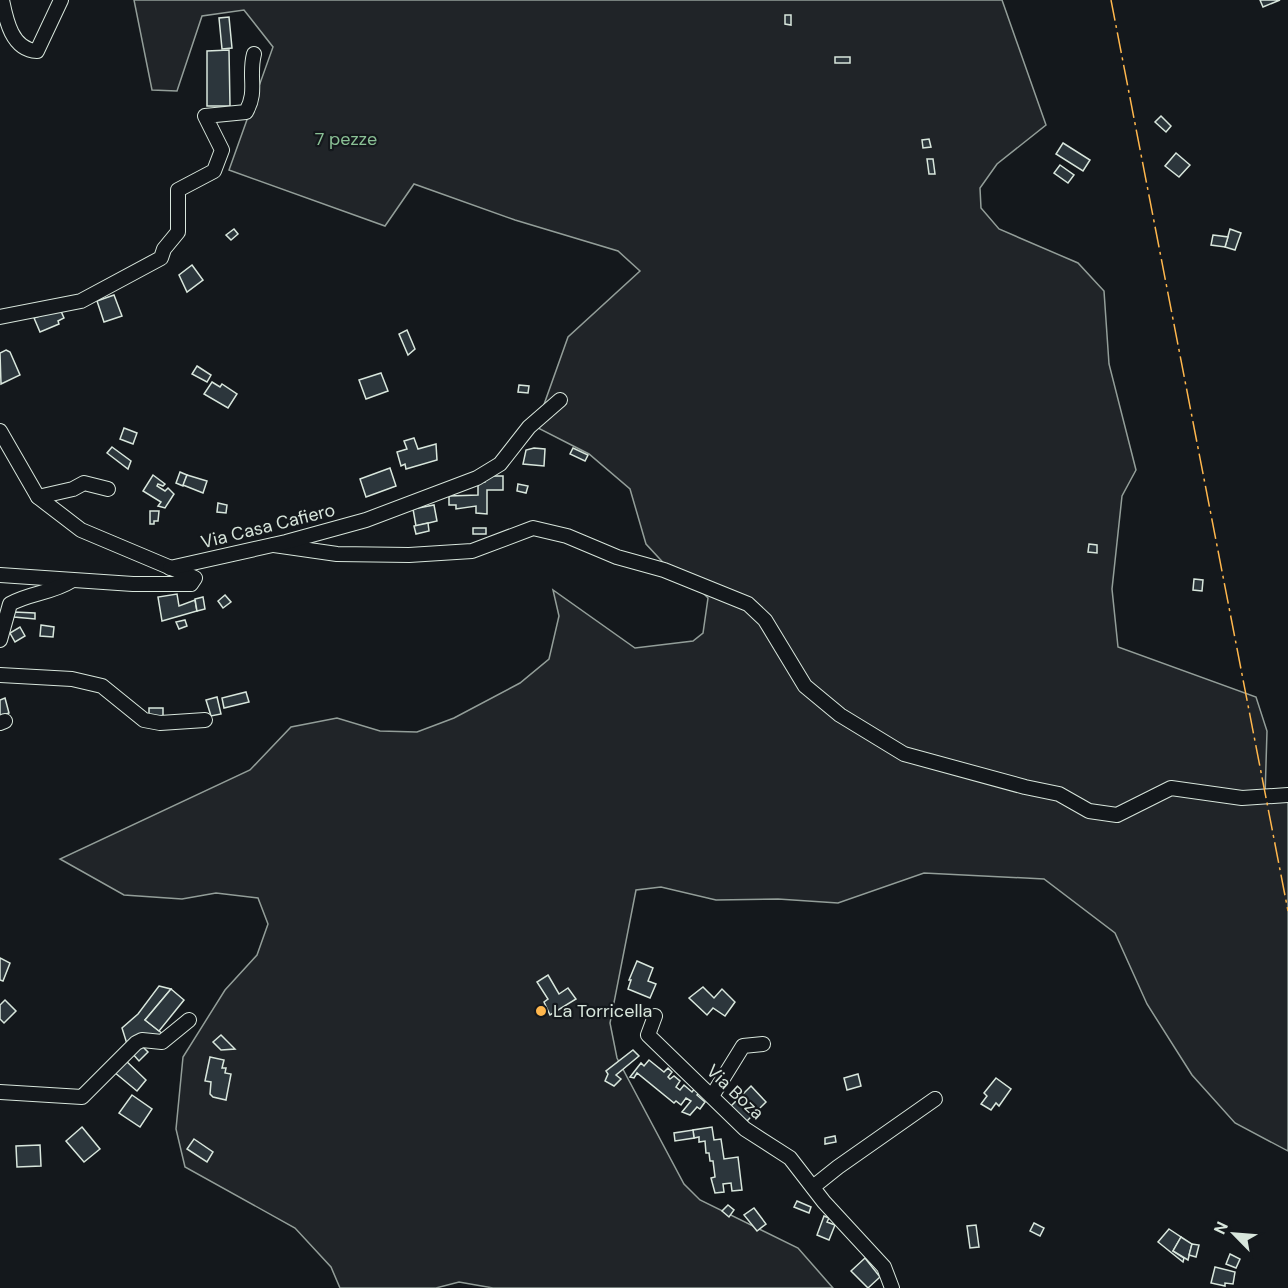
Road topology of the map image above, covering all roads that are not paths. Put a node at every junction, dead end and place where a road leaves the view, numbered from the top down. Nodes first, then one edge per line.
1 (2, 0) edge
2 (61, 0) edge
3 (254, 54) dead end
4 (0, 317) edge
5 (560, 400) dead end
6 (0, 430) edge
7 (108, 489) dead end
8 (38, 497) junction
9 (274, 545) junction
10 (170, 568) junction
11 (0, 575) edge
12 (73, 580) junction
13 (0, 640) edge
14 (0, 675) edge
15 (205, 720) dead end
16 (1288, 795) edge
17 (655, 1016) dead end
18 (189, 1020) dead end
19 (763, 1044) dead end
20 (0, 1092) edge
21 (711, 1096) junction
22 (935, 1099) dead end
23 (813, 1187) junction
24 (892, 1288) edge

1 - 2 street
3 - 4 street
5 - 9 street, Via Casa Cafiero
6 - 8 street
7 - 8 street
8 - 10 street
9 - 10 street, Via Casa Cafiero
9 - 16 street
10 - 12 street, Via Casa Cafiero
11 - 12 street, Via Casa Cafiero
12 - 13 street
14 - 15 street
17 - 21 street, Via Boza
18 - 20 street
19 - 21 street
21 - 23 street, Via Boza
22 - 23 street
23 - 24 street, Via Boza

